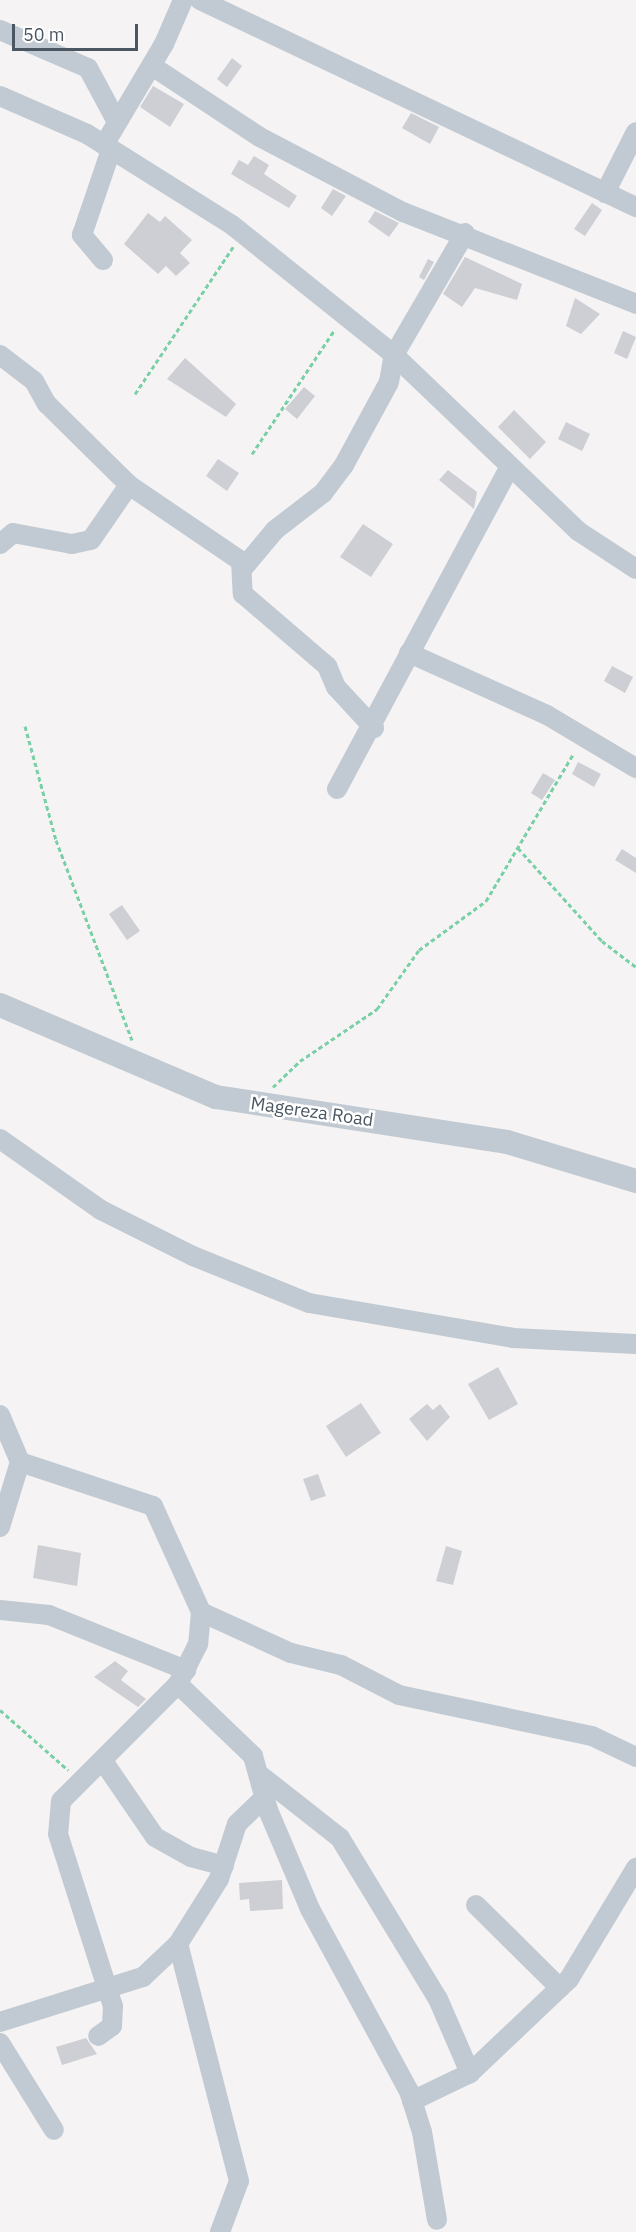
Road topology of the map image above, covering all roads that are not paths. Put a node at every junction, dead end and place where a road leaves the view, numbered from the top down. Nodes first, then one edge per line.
1 (183, 0) edge
2 (200, 0) edge
3 (0, 30) edge
4 (152, 66) junction
5 (4, 101) edge
6 (117, 122) junction
7 (636, 132) edge
8 (107, 147) junction
9 (605, 193) junction
10 (636, 207) edge
11 (465, 232) junction
12 (103, 260) dead end
13 (636, 304) edge
14 (0, 355) edge
15 (394, 355) junction
16 (509, 468) junction
17 (129, 485) junction
18 (0, 544) edge
19 (244, 567) junction
20 (636, 569) edge
21 (409, 653) junction
22 (374, 728) junction
23 (636, 768) edge
24 (336, 789) dead end
25 (0, 1005) edge
26 (0, 1139) edge
27 (636, 1181) edge
28 (636, 1344) edge
29 (0, 1415) edge
30 (20, 1462) junction
31 (0, 1527) edge
32 (0, 1610) edge
33 (201, 1612) junction
34 (182, 1677) junction
35 (636, 1756) edge
36 (103, 1761) junction
37 (260, 1776) junction
38 (265, 1797) junction
39 (224, 1866) junction
40 (636, 1868) edge
41 (476, 1905) dead end
42 (178, 1944) junction
43 (109, 1987) junction
44 (560, 1988) junction
45 (0, 2022) edge
46 (98, 2036) dead end
47 (0, 2043) edge
48 (470, 2073) junction
49 (412, 2101) junction
50 (54, 2130) dead end
51 (437, 2220) dead end
52 (220, 2232) edge

1 - 4 street
2 - 9 street
3 - 6 street
4 - 6 street
4 - 11 street
5 - 8 street
6 - 8 street
7 - 9 street
8 - 12 street
8 - 15 street
9 - 10 street
11 - 13 street
11 - 15 street
14 - 17 street
15 - 16 street
15 - 19 street
16 - 20 street
16 - 21 street
17 - 18 street
17 - 19 street
19 - 22 street
21 - 22 street
21 - 23 street
22 - 24 street
25 - 27 street, Magereza Road
26 - 28 street
29 - 30 street
30 - 31 street
30 - 33 street
32 - 34 street
33 - 34 street
33 - 35 street
34 - 36 street
34 - 37 street
36 - 39 street
36 - 43 street
37 - 38 street
37 - 48 street
38 - 39 street
38 - 49 street
39 - 42 street
40 - 44 street
41 - 44 street
42 - 43 street
42 - 52 street
43 - 45 street
43 - 46 street
44 - 48 street
47 - 50 street
48 - 49 street
49 - 51 street

